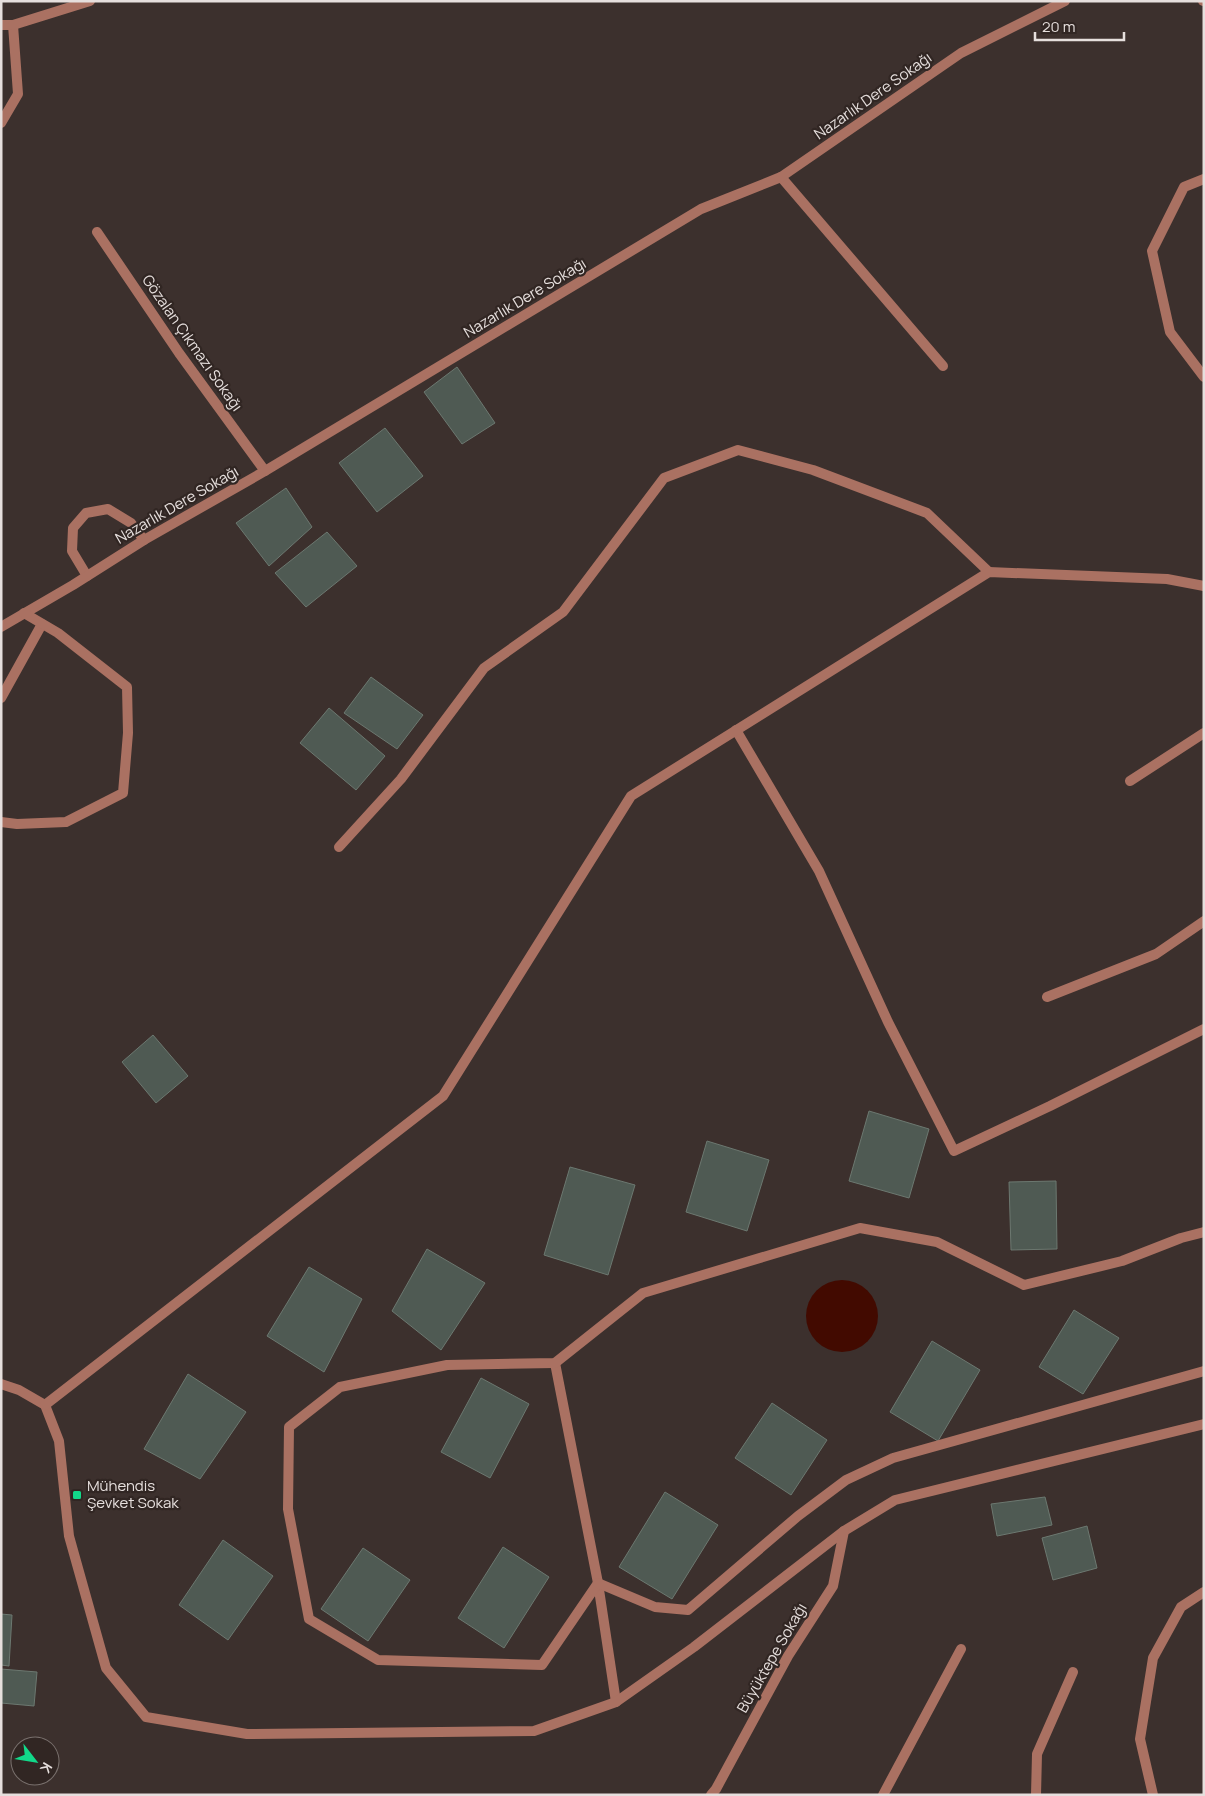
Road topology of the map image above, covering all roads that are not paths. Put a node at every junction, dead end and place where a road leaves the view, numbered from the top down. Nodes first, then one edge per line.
1 (90, 1) edge
2 (1065, 1) edge
3 (13, 25) junction
4 (1, 26) edge
5 (1, 123) edge
6 (781, 178) junction
7 (1204, 179) edge
8 (97, 232) dead end
9 (943, 366) dead end
10 (1204, 377) edge
11 (265, 471) junction
12 (144, 540) junction
13 (989, 572) junction
14 (87, 576) junction
15 (1204, 586) edge
16 (24, 613) junction
17 (42, 624) junction
18 (1, 627) edge
19 (1, 698) edge
20 (736, 730) junction
21 (1204, 733) edge
22 (1130, 781) dead end
23 (1, 822) edge
24 (339, 847) dead end
25 (1204, 922) edge
26 (1047, 997) dead end
27 (1204, 1029) edge
28 (1204, 1232) edge
29 (554, 1362) junction
30 (1204, 1371) edge
31 (1, 1384) edge
32 (45, 1406) junction
33 (1204, 1424) edge
34 (844, 1530) junction
35 (598, 1583) junction
36 (1204, 1592) edge
37 (961, 1650) dead end
38 (1073, 1672) dead end
39 (616, 1702) junction
40 (711, 1795) edge
41 (883, 1795) edge
42 (1036, 1795) edge
43 (1153, 1795) edge

1 - 3 street
2 - 6 street, Nazarlık Dere Sokağı
3 - 4 street
3 - 5 street
6 - 9 street
6 - 11 street, Nazarlık Dere Sokağı
7 - 10 street
8 - 11 street, Gözalan Çıkmazı Sokağı
11 - 12 street, Nazarlık Dere Sokağı
12 - 14 street, Nazarlık Dere Sokağı
12 - 14 street
13 - 15 street
13 - 20 street
13 - 24 street
14 - 16 street, Nazarlık Dere Sokağı
16 - 17 street
16 - 18 street, Nazarlık Dere Sokağı
17 - 19 street
17 - 23 street
20 - 27 street
20 - 32 street
21 - 22 street
25 - 26 street
28 - 29 street
29 - 35 street
29 - 35 street
30 - 35 street
31 - 32 street
32 - 39 street
33 - 34 street
34 - 39 street
34 - 40 street, Büyüktepe Sokağı
35 - 39 street
36 - 43 street
37 - 41 street
38 - 42 street

